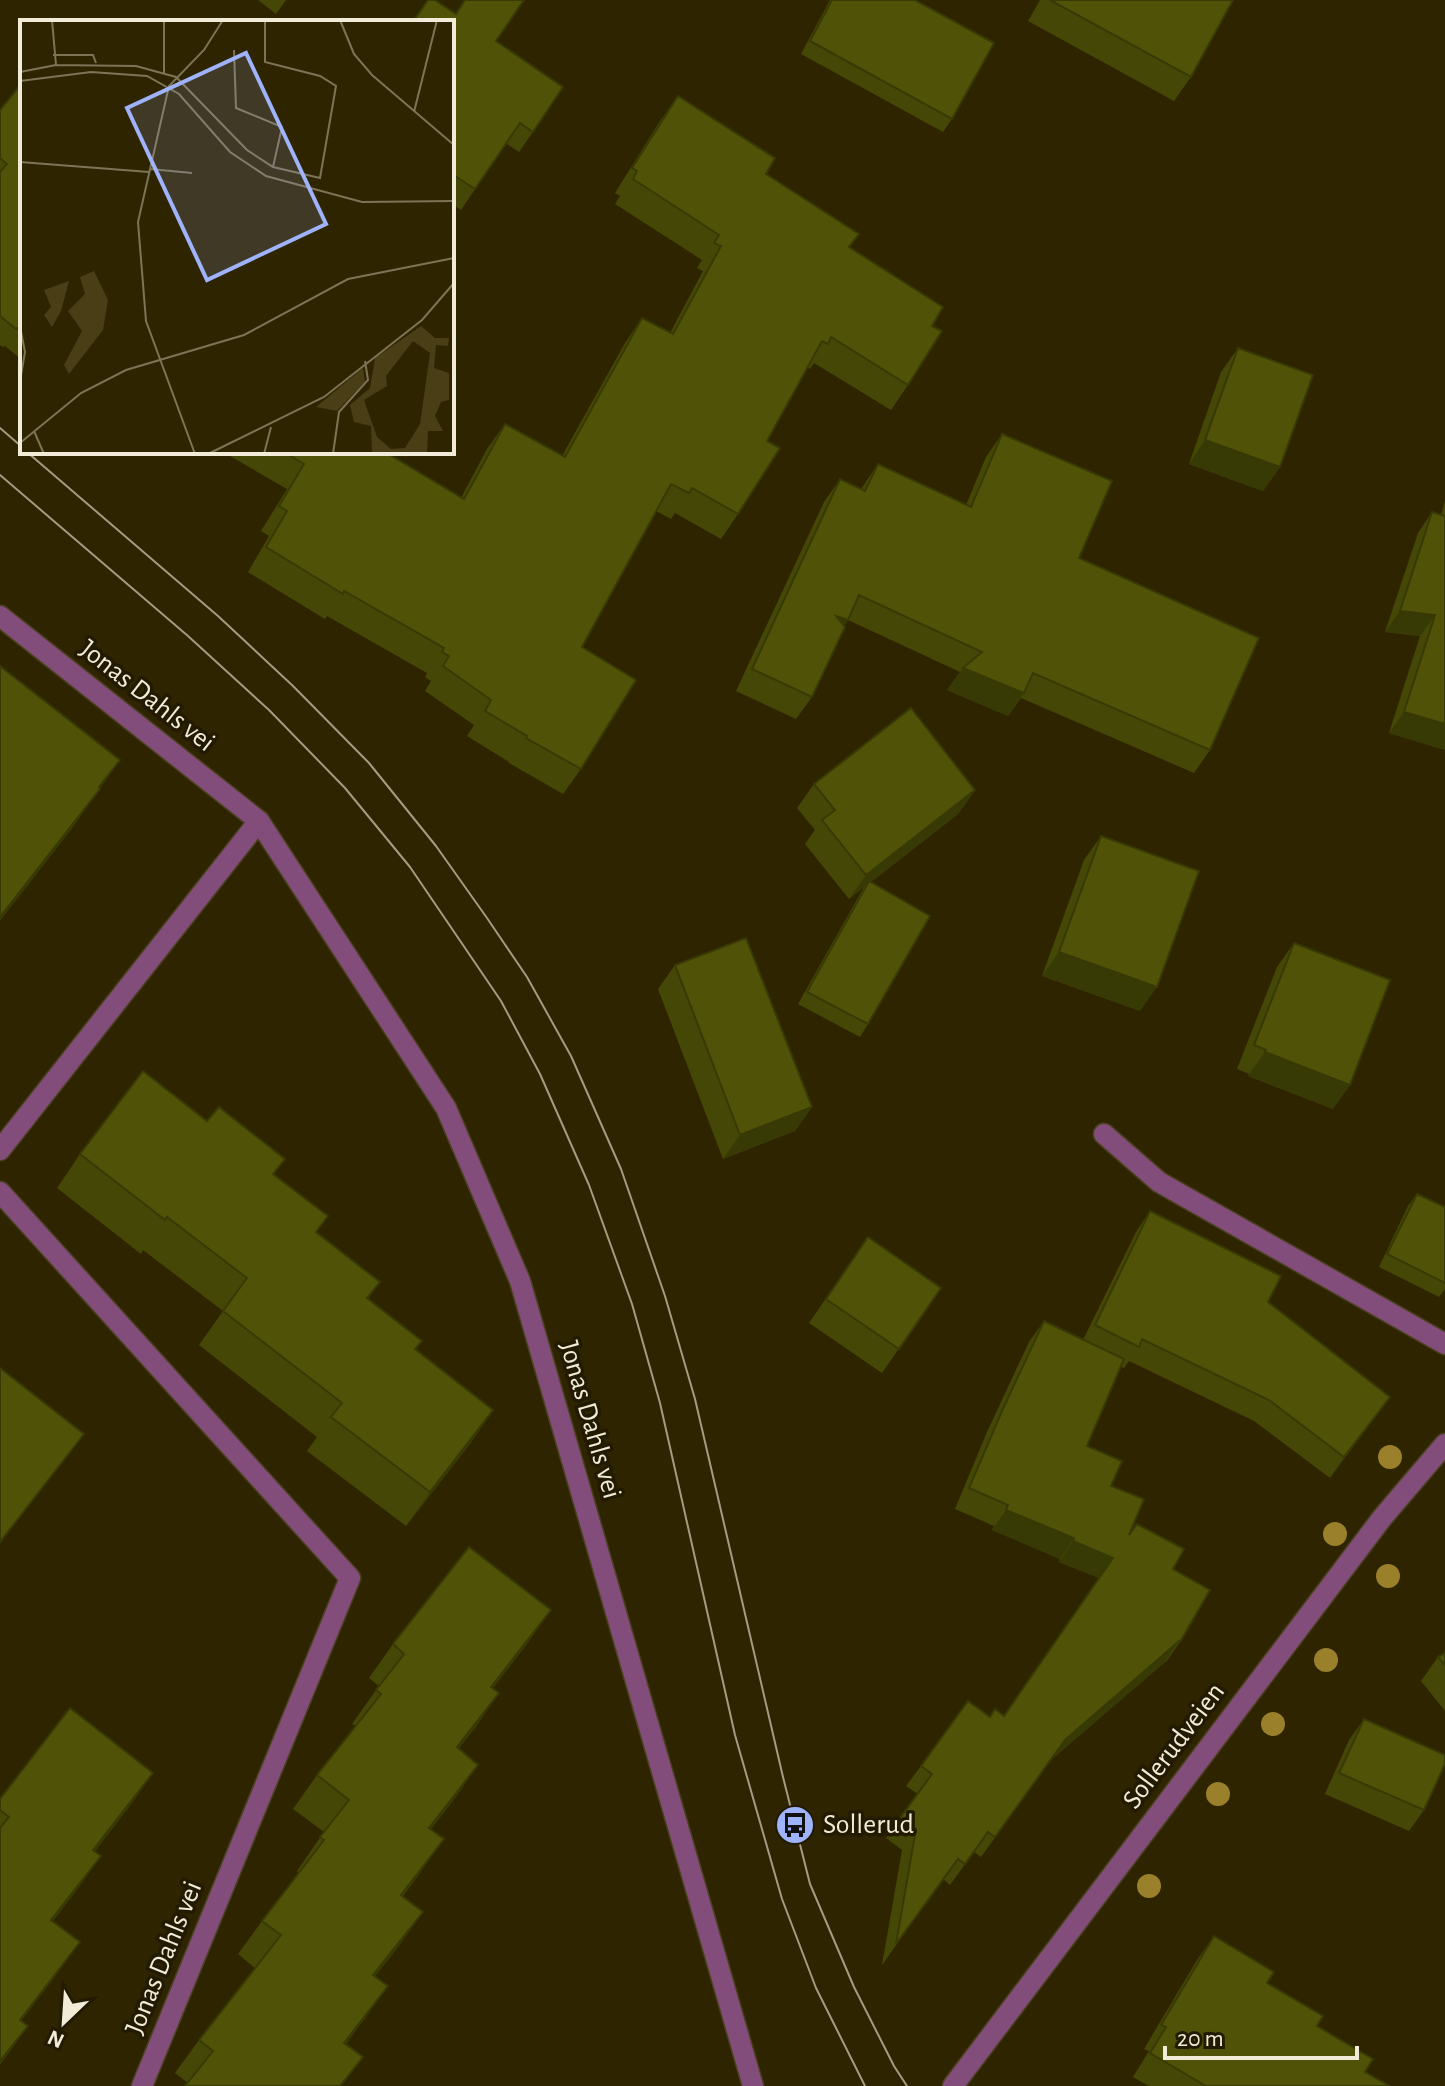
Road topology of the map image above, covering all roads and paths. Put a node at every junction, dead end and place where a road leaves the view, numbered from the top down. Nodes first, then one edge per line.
1 (0, 616) edge
2 (259, 821) junction
3 (1104, 1134) dead end
4 (0, 1150) edge
5 (0, 1192) edge
6 (1445, 1344) edge
7 (1445, 1444) edge
8 (142, 2086) edge
9 (753, 2086) edge
10 (953, 2086) edge

1 - 2 street, Jonas Dahls vei
2 - 4 street
2 - 9 street, Jonas Dahls vei
3 - 6 street
5 - 8 street, Jonas Dahls vei
7 - 10 street, Sollerudveien

